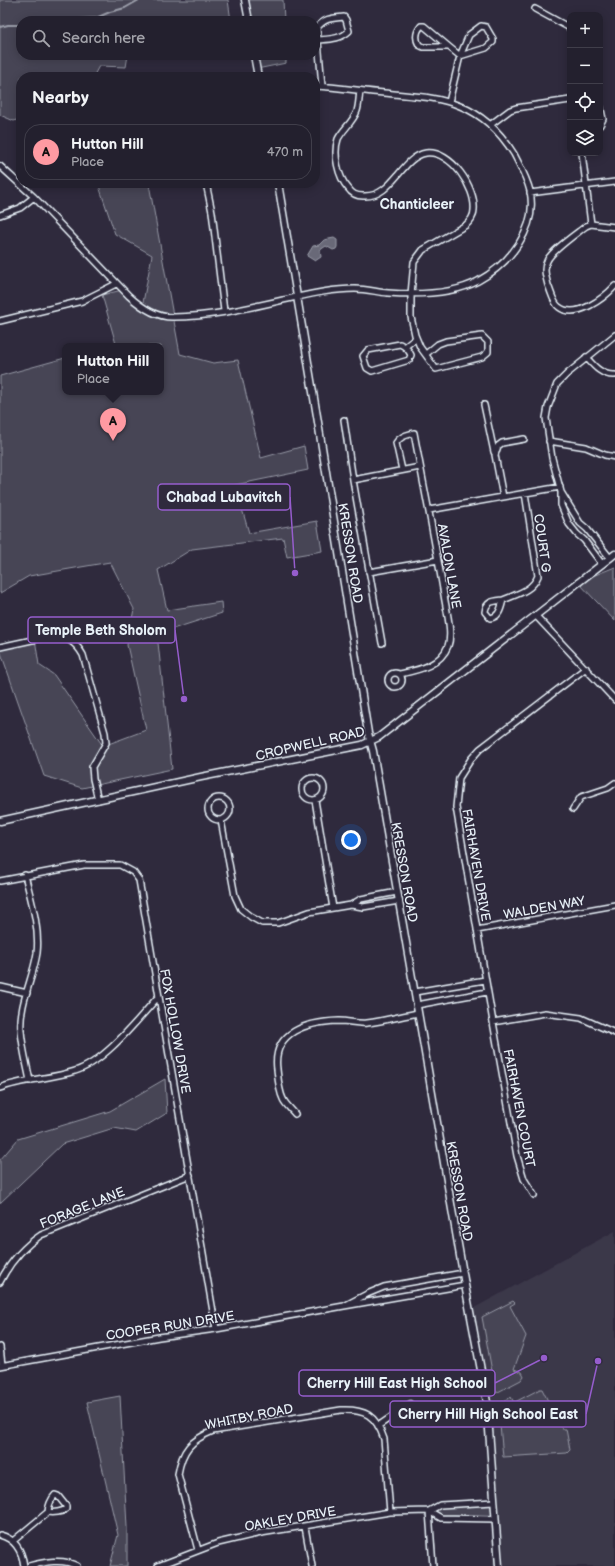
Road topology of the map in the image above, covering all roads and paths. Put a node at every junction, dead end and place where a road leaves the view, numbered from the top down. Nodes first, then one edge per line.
1 (245, 0) edge
2 (535, 9) dead end
3 (247, 16) edge
4 (320, 24) edge
5 (567, 26) edge
6 (320, 40) edge
7 (449, 47) junction
8 (460, 56) junction
9 (255, 60) edge
10 (320, 60) edge
11 (257, 72) edge
12 (322, 86) joint
13 (360, 90) junction
14 (567, 100) edge
15 (449, 102) junction
16 (490, 125) junction
17 (582, 156) edge
18 (0, 166) edge
19 (16, 181) edge
20 (615, 182) edge
21 (587, 185) junction
22 (24, 188) edge
23 (207, 188) edge
24 (279, 188) edge
25 (530, 193) junction
26 (34, 197) junction
27 (0, 215) edge
28 (591, 224) junction
29 (615, 227) edge
30 (116, 284) junction
31 (614, 288) edge
32 (411, 294) junction
33 (298, 297) junction
34 (224, 311) junction
35 (0, 320) edge
36 (615, 335) edge
37 (416, 338) junction
38 (406, 346) junction
39 (426, 354) junction
40 (586, 357) junction
41 (615, 376) edge
42 (484, 405) dead end
43 (344, 420) dead end
44 (524, 440) dead end
45 (549, 441) junction
46 (495, 455) junction
47 (615, 457) edge
48 (420, 467) junction
49 (402, 470) junction
50 (353, 480) junction
51 (561, 490) junction
52 (525, 493) junction
53 (503, 497) junction
54 (429, 510) junction
55 (613, 556) edge
56 (438, 560) junction
57 (602, 564) junction
58 (369, 572) junction
59 (503, 600) dead end
60 (536, 616) junction
61 (382, 643) dead end
62 (0, 647) edge
63 (586, 668) junction
64 (400, 674) dead end
65 (615, 700) edge
66 (370, 741) junction
67 (615, 783) edge
68 (98, 800) junction
69 (315, 800) junction
70 (573, 809) dead end
71 (222, 820) junction
72 (0, 821) edge
73 (24, 875) junction
74 (0, 880) edge
75 (397, 892) junction
76 (399, 901) junction
77 (352, 905) junction
78 (615, 905) edge
79 (334, 908) junction
80 (477, 930) junction
81 (486, 980) junction
82 (1, 987) edge
83 (414, 992) junction
84 (488, 992) junction
85 (27, 993) junction
86 (159, 996) junction
87 (416, 1005) junction
88 (418, 1013) junction
89 (493, 1022) junction
90 (615, 1032) edge
91 (30, 1081) junction
92 (0, 1088) edge
93 (295, 1114) dead end
94 (190, 1175) junction
95 (534, 1195) dead end
96 (463, 1273) junction
97 (0, 1282) edge
98 (465, 1285) junction
99 (344, 1306) junction
100 (216, 1329) junction
101 (0, 1347) edge
102 (1, 1365) edge
103 (410, 1404) dead end
104 (378, 1426) junction
105 (494, 1502) junction
106 (429, 1511) junction
107 (48, 1512) dead end
108 (390, 1512) junction
109 (495, 1519) junction
110 (305, 1527) junction
111 (0, 1535) edge
112 (13, 1541) junction
113 (198, 1550) junction
114 (161, 1565) edge
115 (24, 1566) edge
116 (29, 1566) edge
117 (77, 1566) edge
118 (312, 1566) edge
119 (433, 1566) edge
120 (499, 1566) edge

1 - 3 street
2 - 5 street
4 - 6 street
7 - 7 street
7 - 8 street
8 - 8 street
8 - 15 street
9 - 11 street
10 - 12 street
12 - 13 street
13 - 15 street
13 - 32 street
14 - 16 street
15 - 16 street
16 - 25 street
17 - 21 street
18 - 19 street
20 - 21 street
21 - 25 street
21 - 28 street
22 - 26 street
23 - 34 street
24 - 33 street, KRESSON ROAD
25 - 32 street
26 - 27 street
26 - 30 street
28 - 29 street
28 - 31 street
30 - 34 street
30 - 35 street
32 - 33 street
32 - 37 street
33 - 34 street
33 - 66 street, KRESSON ROAD
36 - 40 street
37 - 38 street
37 - 39 street
38 - 38 street
39 - 39 street
40 - 41 street
40 - 45 street
42 - 46 street
43 - 50 street
44 - 46 street
45 - 47 street
45 - 51 street
46 - 53 street
48 - 49 street
48 - 49 street, AVALON LANE
48 - 54 street, AVALON LANE
49 - 50 street
50 - 58 street
51 - 52 street
51 - 55 street
51 - 57 street
52 - 53 street
52 - 59 street, COURT G
53 - 54 street
54 - 56 street, AVALON LANE
55 - 57 street, CROPWELL ROAD
56 - 58 street
56 - 64 street, AVALON LANE
57 - 60 street, CROPWELL ROAD
58 - 61 street
60 - 63 street
60 - 66 street, CROPWELL ROAD
62 - 68 street
63 - 65 street
63 - 80 street, FAIRHAVEN DRIVE
66 - 68 street, CROPWELL ROAD
66 - 75 street, KRESSON ROAD
67 - 70 street
68 - 72 street, CROPWELL ROAD
69 - 69 street
69 - 79 street
71 - 71 street
71 - 79 street
73 - 74 street, FOX HOLLOW DRIVE
73 - 85 street
73 - 86 street, FOX HOLLOW DRIVE
75 - 76 street, KRESSON ROAD
75 - 77 street
76 - 77 street
76 - 83 street, KRESSON ROAD
77 - 79 street
78 - 80 street, WALDEN WAY
80 - 81 street, FAIRHAVEN DRIVE
81 - 83 street
81 - 84 street, FAIRHAVEN DRIVE
82 - 85 street
83 - 87 street, KRESSON ROAD
84 - 87 street
84 - 89 street, FAIRHAVEN COURT
85 - 91 street
86 - 91 street
86 - 94 street, FOX HOLLOW DRIVE
87 - 88 street, KRESSON ROAD
88 - 93 street
88 - 96 street, KRESSON ROAD
89 - 90 street
89 - 95 street, FAIRHAVEN COURT
91 - 92 street
94 - 97 street, FORAGE LANE
94 - 100 street, FOX HOLLOW DRIVE
96 - 98 street, KRESSON ROAD
96 - 99 street, COOPER RUN DRIVE
98 - 99 street, COOPER RUN DRIVE
98 - 105 street, KRESSON ROAD
99 - 100 street, COOPER RUN DRIVE
100 - 102 street, COOPER RUN DRIVE
101 - 102 street
103 - 104 street
104 - 108 street, WHITBY ROAD
104 - 113 street, WHITBY ROAD
105 - 106 street
105 - 109 street, KRESSON ROAD
106 - 108 street, OAKLEY DRIVE
106 - 109 street
106 - 119 street
107 - 112 street
108 - 110 street, OAKLEY DRIVE
109 - 120 street, KRESSON ROAD
110 - 113 street, OAKLEY DRIVE
110 - 118 street
111 - 112 street
112 - 115 street
113 - 114 street, OAKLEY DRIVE
116 - 117 street

